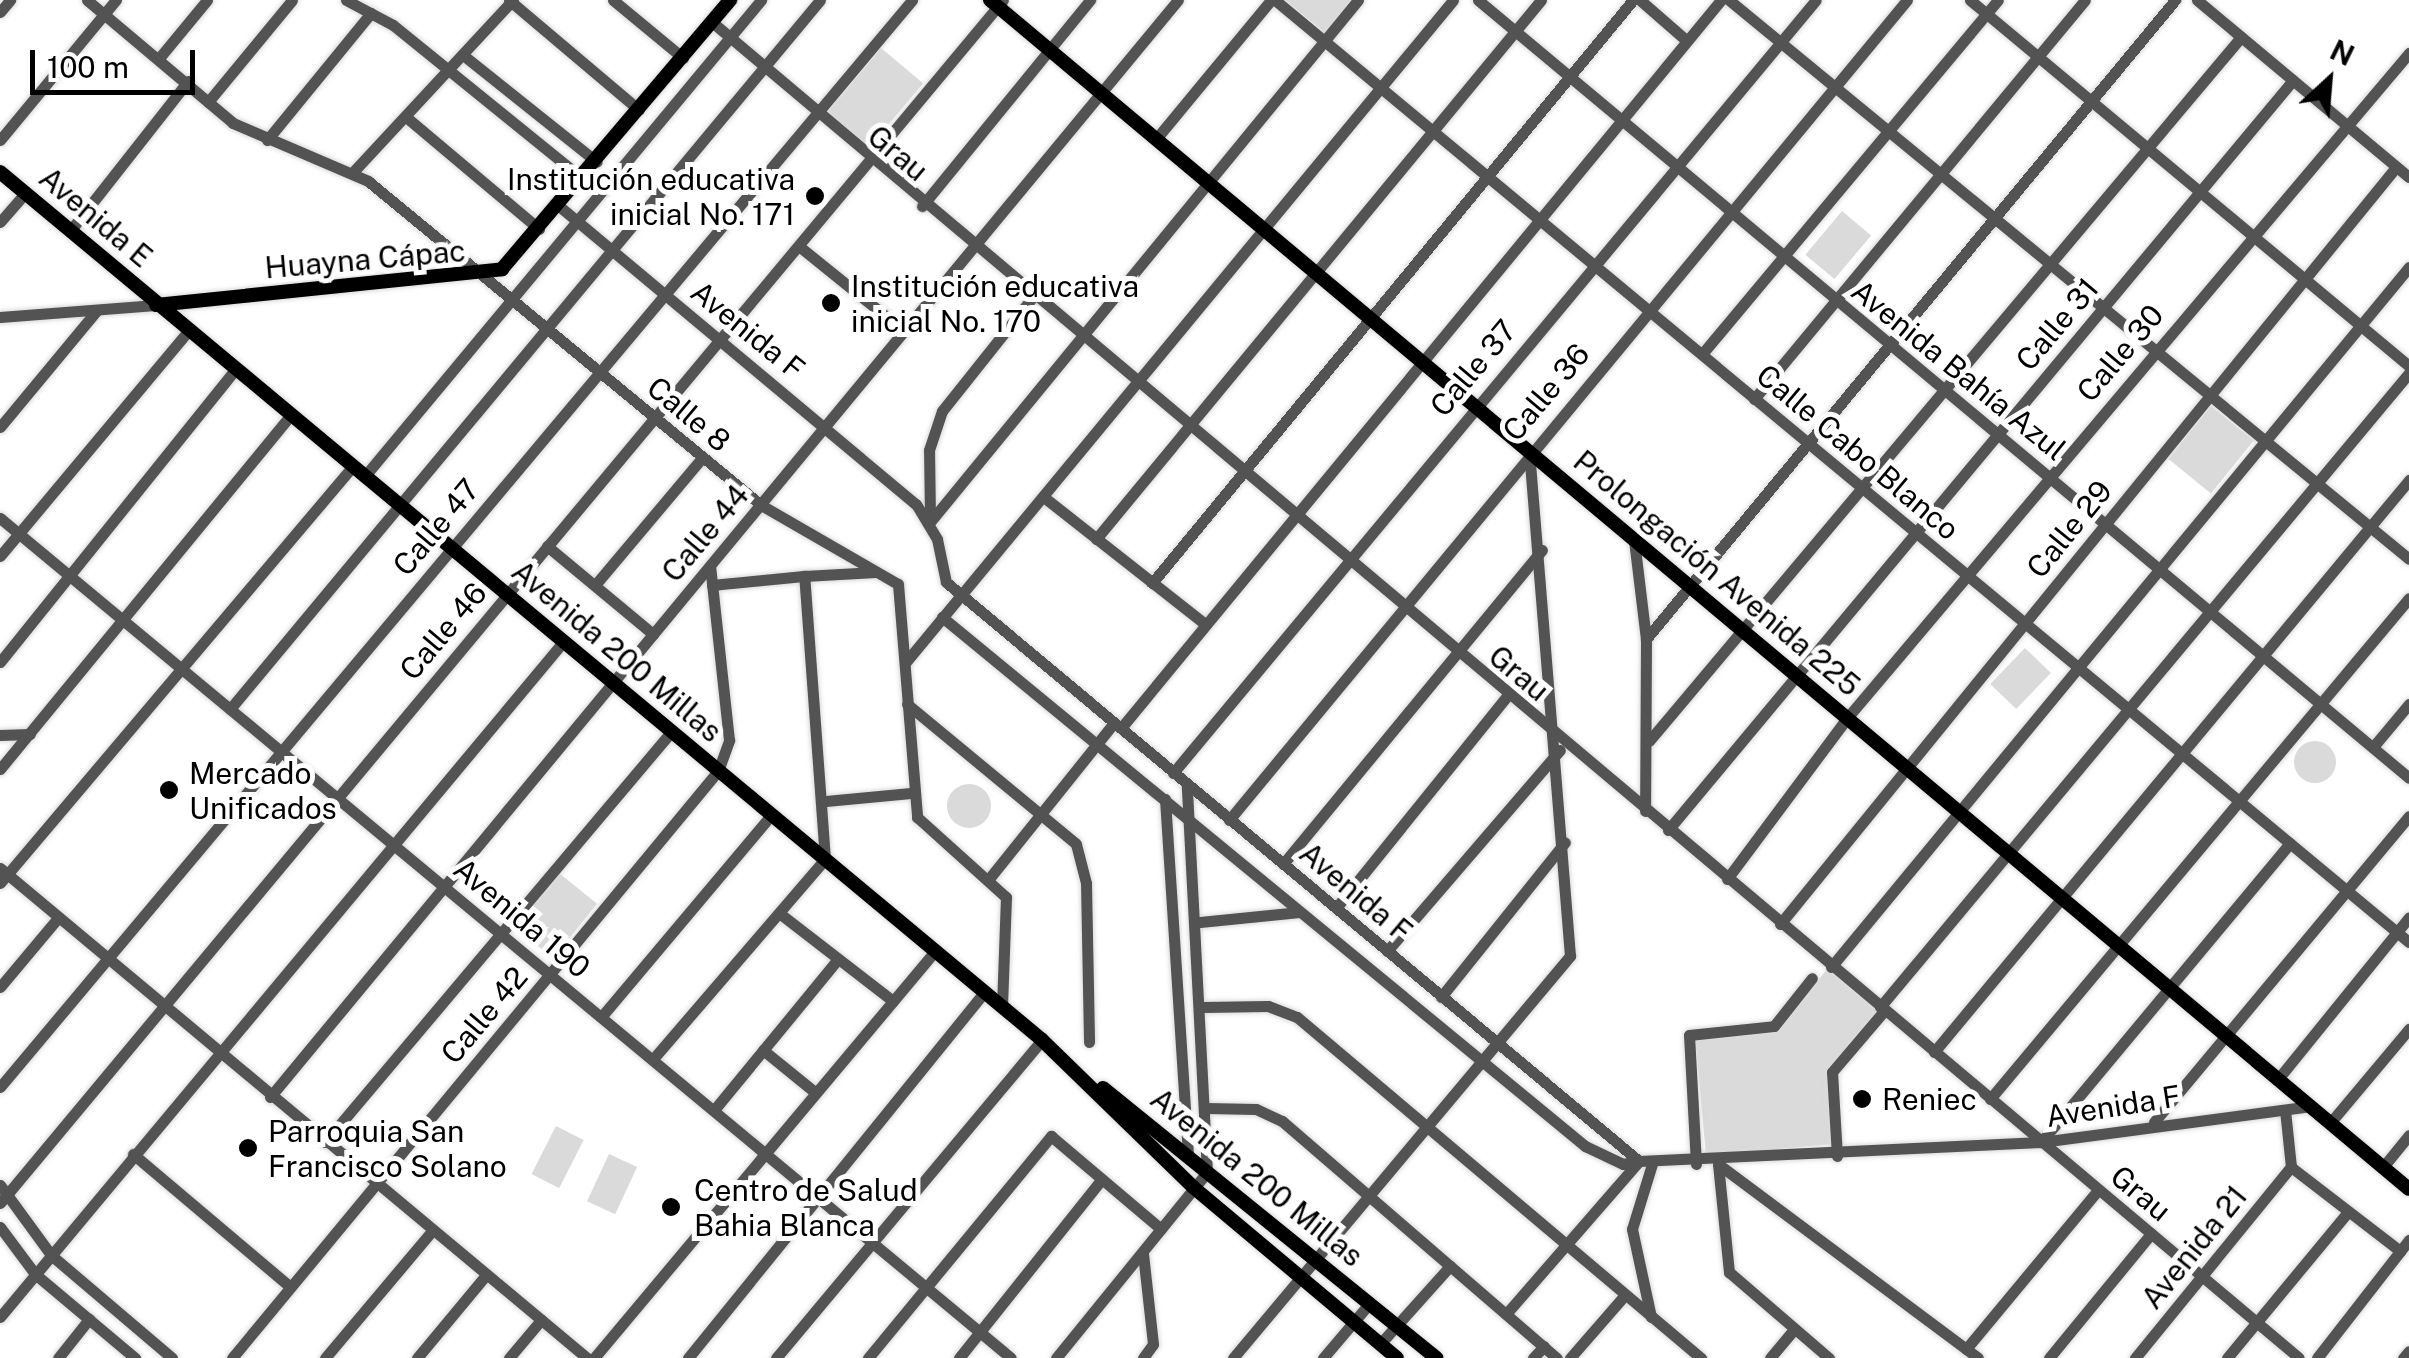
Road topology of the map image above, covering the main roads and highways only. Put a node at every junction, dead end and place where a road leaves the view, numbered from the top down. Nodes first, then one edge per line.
1 (724, 2) edge
2 (997, 2) edge
3 (0, 172) edge
4 (156, 305) junction
5 (1042, 1040) junction
6 (2409, 1189) edge
7 (1425, 1355) edge
8 (1397, 1358) edge

1 - 4 main road, Huayna Cápac
2 - 6 main road, Prolongación Avenida 225
3 - 4 main road, Avenida E
4 - 5 main road, Avenida 200 Millas
5 - 7 main road, Avenida 200 Millas
5 - 8 main road, Avenida 200 Millas

